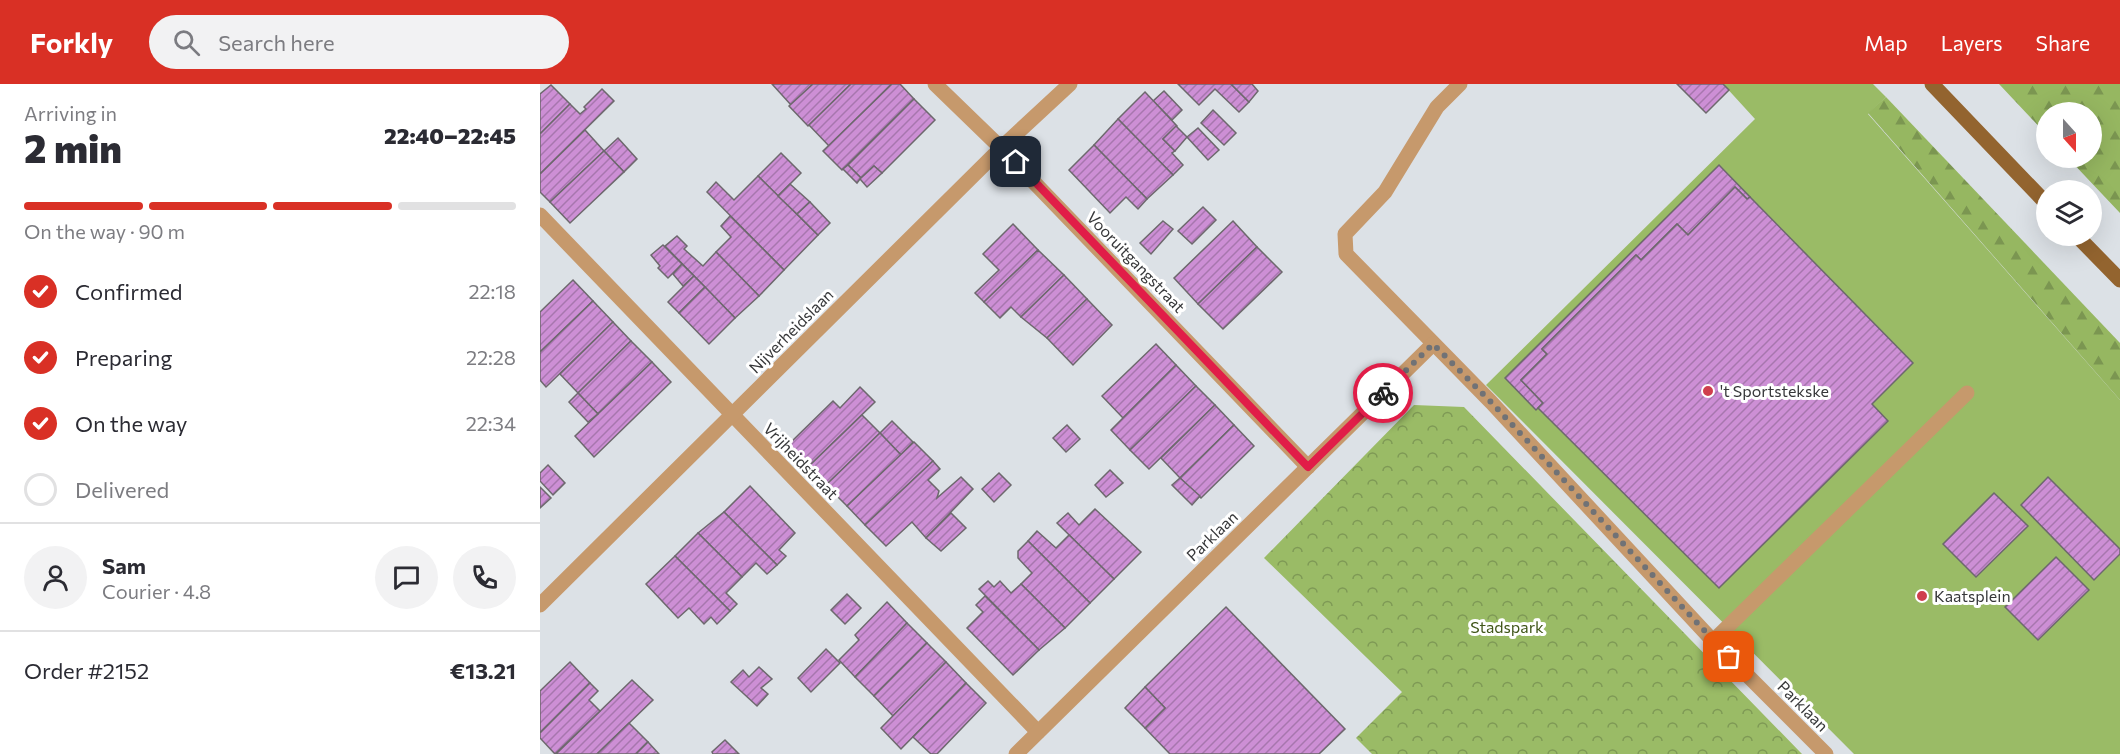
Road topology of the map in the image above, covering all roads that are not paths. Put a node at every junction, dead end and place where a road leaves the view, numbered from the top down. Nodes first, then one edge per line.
1 (935, 84) edge
2 (1070, 84) edge
3 (1460, 84) edge
4 (1932, 84) edge
5 (1001, 148) junction
6 (2036, 193) edge
7 (540, 215) edge
8 (2087, 246) edge
9 (2120, 280) edge
10 (1433, 344) junction
11 (1967, 393) dead end
12 (732, 415) junction
13 (1308, 467) junction
14 (540, 605) edge
15 (1713, 640) junction
16 (1038, 732) junction
17 (1016, 754) edge
18 (1826, 754) edge

1 - 5 street, Vooruitgangstraat
2 - 5 street, Nijverheidslaan
3 - 10 street, Parklaan
4 - 6 main road
5 - 12 street, Nijverheidslaan
5 - 13 street, Vooruitgangstraat
7 - 12 street, Vrijheidstraat
8 - 9 main road
10 - 13 street, Parklaan
10 - 15 street, Parklaan
11 - 15 street
12 - 14 street, Nijverheidslaan
12 - 16 street, Vrijheidstraat
13 - 16 street, Parklaan
15 - 18 street, Parklaan
16 - 17 street, Parklaan

